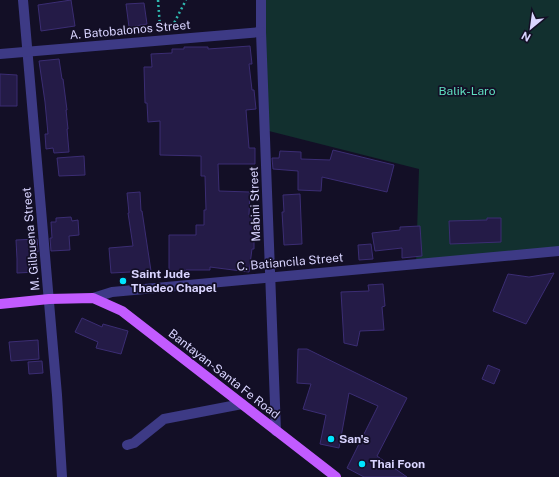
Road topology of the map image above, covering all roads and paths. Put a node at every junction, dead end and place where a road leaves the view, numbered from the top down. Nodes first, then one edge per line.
1 (23, 0) edge
2 (158, 0) edge
3 (186, 0) edge
4 (261, 0) edge
5 (261, 32) junction
6 (164, 40) junction
7 (28, 51) junction
8 (0, 54) edge
9 (559, 251) edge
10 (270, 277) junction
11 (93, 298) junction
12 (49, 300) junction
13 (0, 304) edge
14 (242, 404) junction
15 (276, 431) junction
16 (127, 445) dead end
17 (62, 477) edge
18 (336, 477) edge

1 - 7 street, M. Gilbuena Street
2 - 6 path
3 - 6 path
4 - 5 street, Mabini Street
5 - 6 street, A. Batobalonos Street
5 - 10 street, Mabini Street
6 - 7 street, A. Batobalonos Street
7 - 8 street, A. Batobalonos Street
7 - 12 street, M. Gilbuena Street
9 - 10 street, C. Batiancila Street
10 - 11 street, C. Batiancila Street
10 - 15 street, Mabini Street
11 - 12 main road, C. Batiancila Street
11 - 14 main road, Bantayan-Santa Fe Road
12 - 13 main road, C. Batiancila Street
12 - 17 street, M. Gilbuena Street
14 - 15 main road, Bantayan-Santa Fe Road
14 - 16 street
15 - 18 main road, Bantayan-Santa Fe Road

